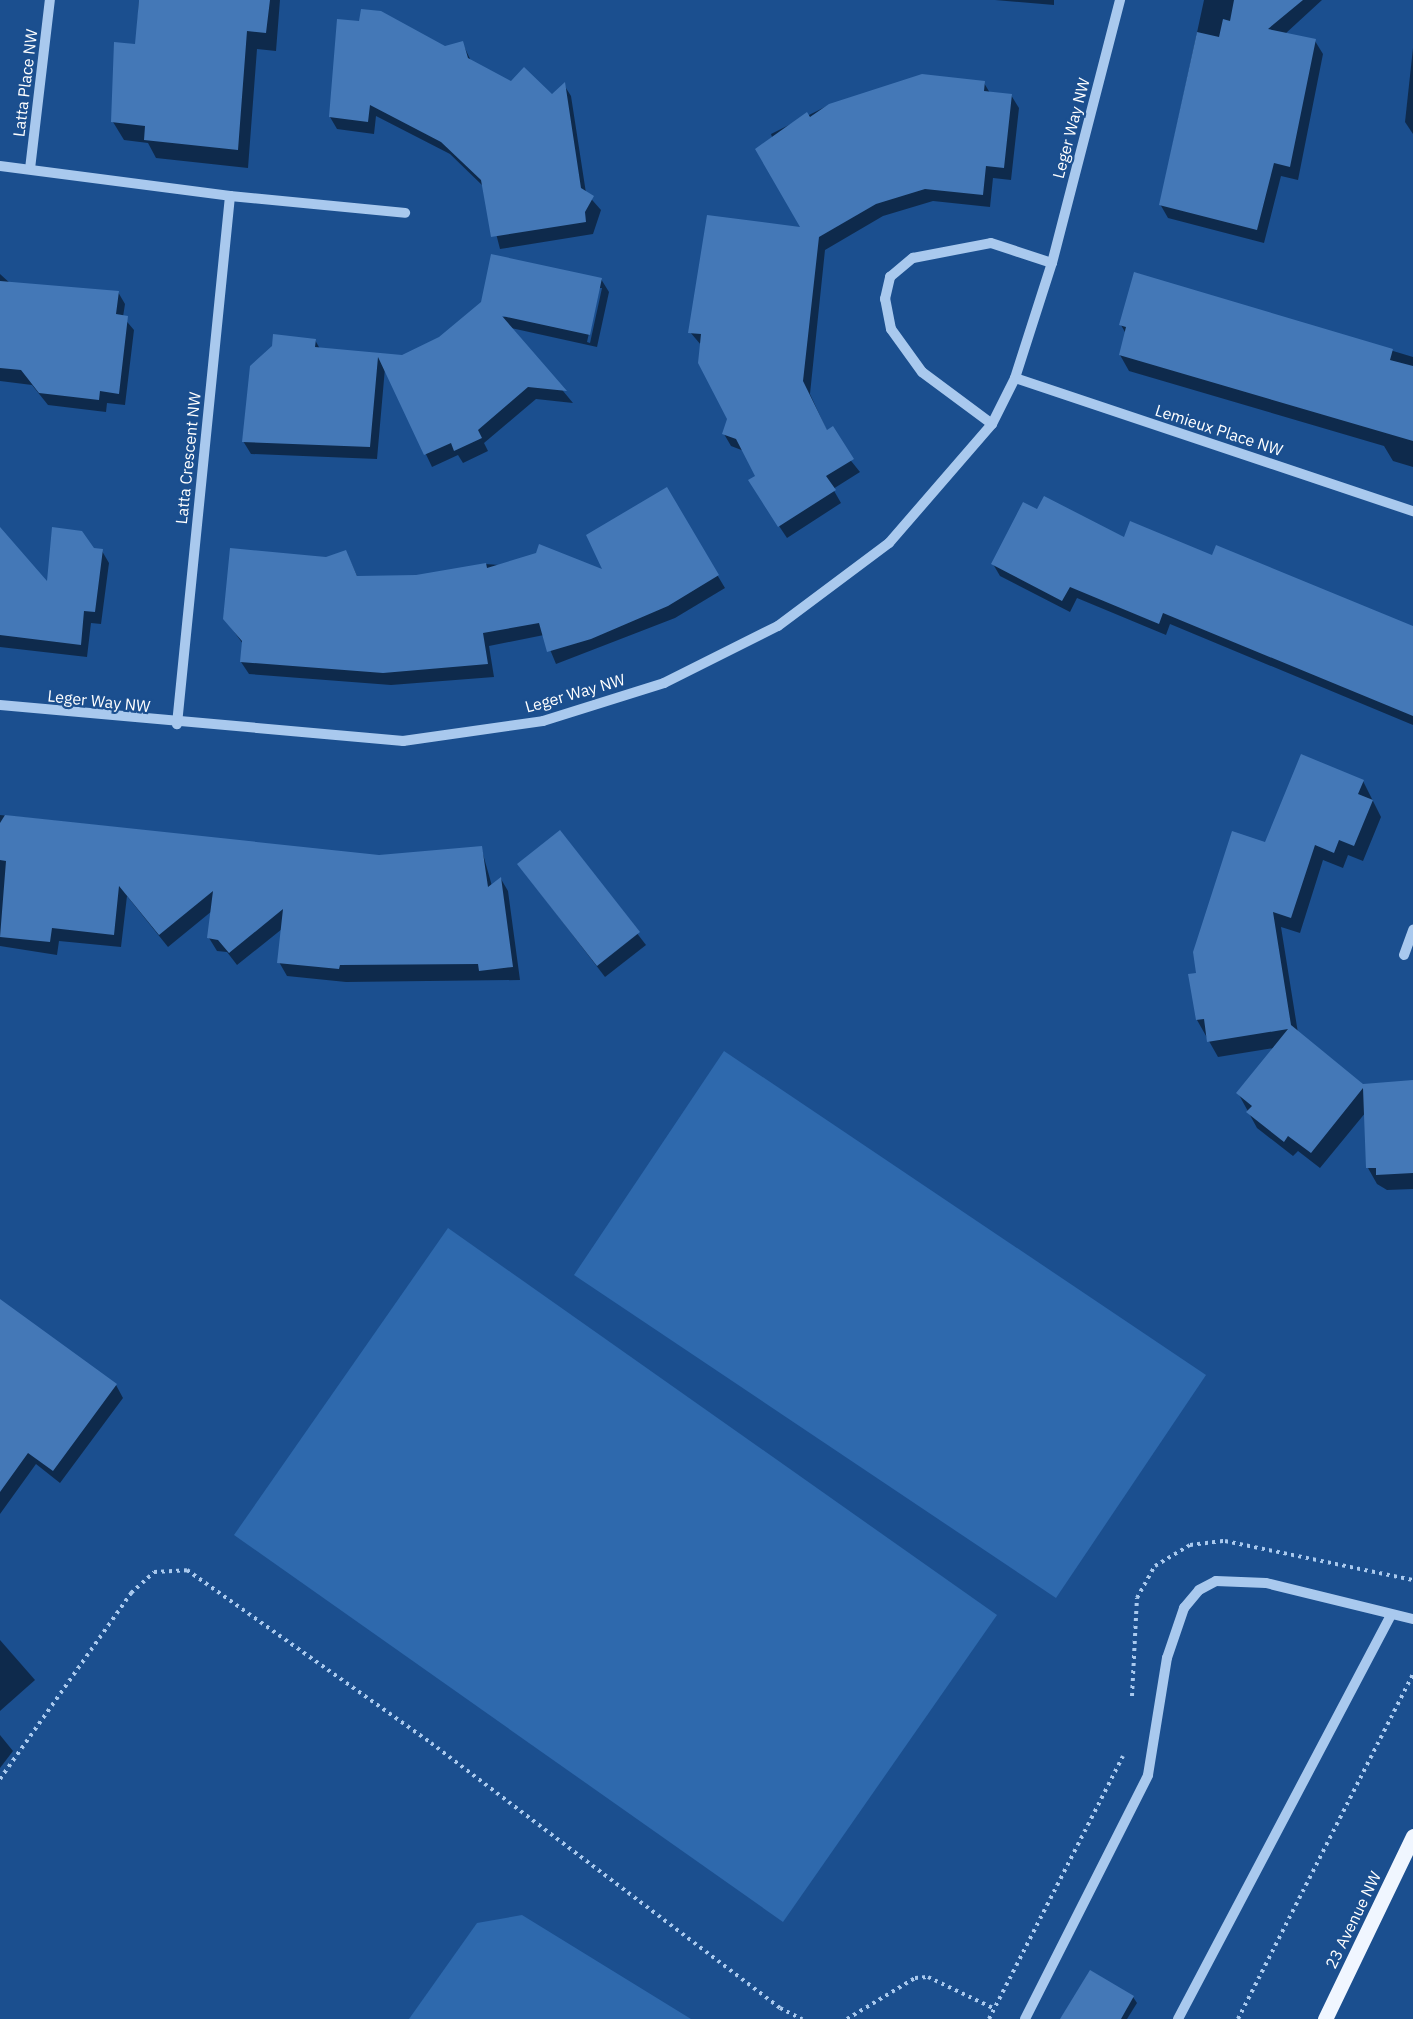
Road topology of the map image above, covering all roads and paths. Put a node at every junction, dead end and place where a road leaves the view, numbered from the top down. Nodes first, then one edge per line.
1 (50, 0) edge
2 (1120, 0) edge
3 (0, 166) edge
4 (30, 169) junction
5 (230, 196) junction
6 (405, 213) dead end
7 (1052, 263) junction
8 (1015, 378) junction
9 (992, 424) junction
10 (1413, 511) edge
11 (0, 705) edge
12 (177, 724) junction
13 (1413, 930) edge
14 (1404, 954) dead end
15 (1390, 1615) junction
16 (1413, 1619) edge
17 (1413, 1674) edge
18 (0, 1779) edge
19 (1413, 1836) edge
20 (995, 2009) dead end
21 (802, 2019) edge
22 (847, 2019) edge
23 (1025, 2019) edge
24 (1178, 2019) edge
25 (1238, 2019) edge
26 (1324, 2019) edge

1 - 4 street, Latta Place NW
2 - 7 street, Leger Way NW
3 - 4 street
4 - 5 street
5 - 6 street
5 - 12 street, Latta Crescent NW
7 - 8 street, Leger Way NW
7 - 9 street
8 - 9 street, Leger Way NW
8 - 10 street, Lemieux Place NW
9 - 12 street, Leger Way NW
11 - 12 street, Leger Way NW
13 - 14 street
15 - 16 street
15 - 23 street
15 - 24 street
17 - 25 path
18 - 21 path
19 - 26 main road, 23 Avenue NW
20 - 22 path

